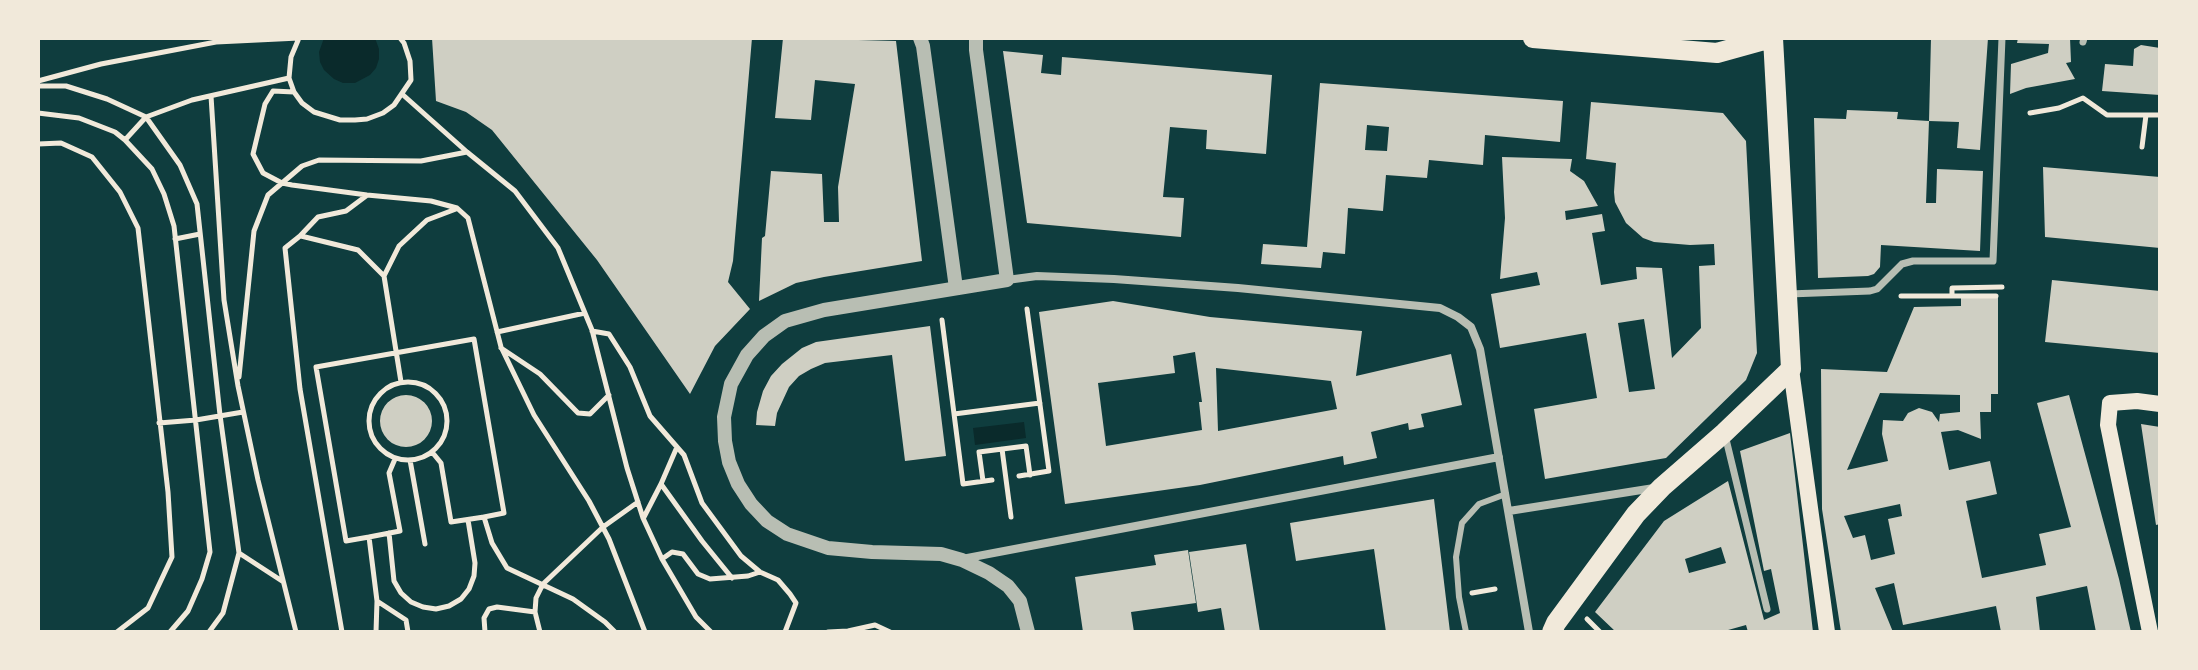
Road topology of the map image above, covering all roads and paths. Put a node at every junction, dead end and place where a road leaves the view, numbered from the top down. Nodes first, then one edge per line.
1 (299, 38) edge
2 (400, 38) edge
3 (920, 38) edge
4 (976, 38) edge
5 (1533, 38) edge
6 (1772, 38) edge
7 (2002, 38) edge
8 (1602, 41) edge
9 (289, 78) junction
10 (38, 84) edge
11 (294, 92) junction
12 (402, 94) junction
13 (211, 96) junction
14 (38, 113) edge
15 (2030, 113) dead end
16 (2146, 115) junction
17 (2160, 115) edge
18 (146, 117) junction
19 (125, 140) junction
20 (38, 144) edge
21 (2142, 147) dead end
22 (467, 152) junction
23 (282, 183) junction
24 (367, 195) junction
25 (457, 208) junction
26 (200, 234) junction
27 (300, 236) junction
28 (175, 239) junction
29 (384, 276) junction
30 (1007, 280) junction
31 (2002, 287) dead end
32 (956, 288) junction
33 (1787, 295) junction
34 (1901, 296) dead end
35 (1952, 296) junction
36 (1996, 296) dead end
37 (1027, 309) dead end
38 (585, 313) junction
39 (942, 320) dead end
40 (592, 330) junction
41 (497, 332) junction
42 (501, 347) junction
43 (396, 353) junction
44 (1791, 369) junction
45 (401, 382) junction
46 (238, 386) junction
47 (609, 395) junction
48 (1040, 403) junction
49 (2160, 404) edge
50 (243, 412) junction
51 (954, 414) junction
52 (220, 415) junction
53 (196, 420) junction
54 (159, 423) junction
55 (1724, 433) junction
56 (677, 447) junction
57 (1002, 449) junction
58 (432, 452) junction
59 (1499, 457) junction
60 (395, 459) junction
61 (410, 460) junction
62 (1030, 475) junction
63 (1019, 476) dead end
64 (992, 480) dead end
65 (983, 481) junction
66 (661, 484) junction
67 (1662, 487) junction
68 (1505, 491) junction
69 (638, 502) junction
70 (1509, 511) junction
71 (484, 517) junction
72 (1011, 517) dead end
73 (643, 518) junction
74 (468, 520) junction
75 (603, 527) junction
76 (389, 533) junction
77 (369, 537) junction
78 (425, 544) dead end
79 (239, 553) junction
80 (662, 559) junction
81 (962, 560) junction
82 (760, 572) junction
83 (732, 578) junction
84 (283, 581) junction
85 (543, 584) junction
86 (377, 601) junction
87 (1767, 609) dead end
88 (535, 612) junction
89 (1586, 618) dead end
90 (848, 631) edge
91 (117, 632) edge
92 (170, 632) edge
93 (209, 632) edge
94 (296, 632) edge
95 (342, 632) edge
96 (376, 632) edge
97 (408, 632) edge
98 (485, 632) edge
99 (540, 632) edge
100 (615, 632) edge
101 (645, 632) edge
102 (711, 632) edge
103 (785, 632) edge
104 (828, 632) edge
105 (890, 632) edge
106 (1028, 632) edge
107 (1466, 632) edge
108 (1529, 632) edge
109 (1552, 632) edge
110 (1600, 632) edge
111 (1827, 632) edge
112 (2150, 632) edge

1 - 9 path
1 - 10 path
2 - 12 path
3 - 32 street
4 - 30 street
5 - 8 main road
6 - 8 main road
6 - 33 main road
7 - 33 street
9 - 11 path
9 - 13 path
10 - 18 path
11 - 12 path
11 - 23 path
12 - 22 path
13 - 18 path
13 - 46 path
14 - 19 path
15 - 16 path
16 - 17 path
16 - 21 path
18 - 19 path
18 - 26 path
19 - 28 path
20 - 54 path
22 - 23 path
22 - 38 path
23 - 24 path
23 - 46 path
24 - 25 path
24 - 27 path
25 - 29 path
25 - 41 path
26 - 28 path
26 - 52 path
27 - 29 path
27 - 95 path
28 - 53 path
29 - 43 path
30 - 32 street
30 - 59 street
31 - 35 path
32 - 81 street
33 - 44 main road
34 - 35 path
35 - 36 path
37 - 48 path
38 - 40 path
38 - 41 path
39 - 51 path
40 - 47 path
40 - 56 path
41 - 42 path
42 - 47 path
42 - 75 path
43 - 45 path
43 - 71 path
43 - 77 path
44 - 55 main road
44 - 111 main road
45 - 58 path
45 - 60 path
46 - 50 path
47 - 69 path
48 - 51 path
48 - 62 path
49 - 112 main road
50 - 52 path
50 - 84 path
51 - 65 path
52 - 53 path
52 - 79 path
53 - 54 path
53 - 92 path
54 - 91 path
55 - 67 main road
55 - 87 street
56 - 66 path
56 - 82 path
57 - 62 path
57 - 65 path
57 - 72 path
58 - 61 path
58 - 74 path
59 - 68 street
59 - 81 street
60 - 61 path
60 - 76 path
61 - 78 path
62 - 63 path
64 - 65 path
66 - 73 path
66 - 83 path
67 - 70 street
67 - 109 main road
68 - 70 street
68 - 107 lane
69 - 73 path
69 - 75 path
70 - 108 street
71 - 74 path
71 - 85 path
73 - 80 path
74 - 76 path
75 - 85 path
75 - 101 path
76 - 77 path
77 - 86 path
79 - 84 path
79 - 93 path
80 - 83 path
80 - 102 path
81 - 106 street
82 - 83 path
82 - 103 path
84 - 94 path
85 - 88 path
85 - 100 path
86 - 96 path
86 - 97 path
88 - 98 path
88 - 99 path
89 - 110 path
90 - 104 path
90 - 105 path

